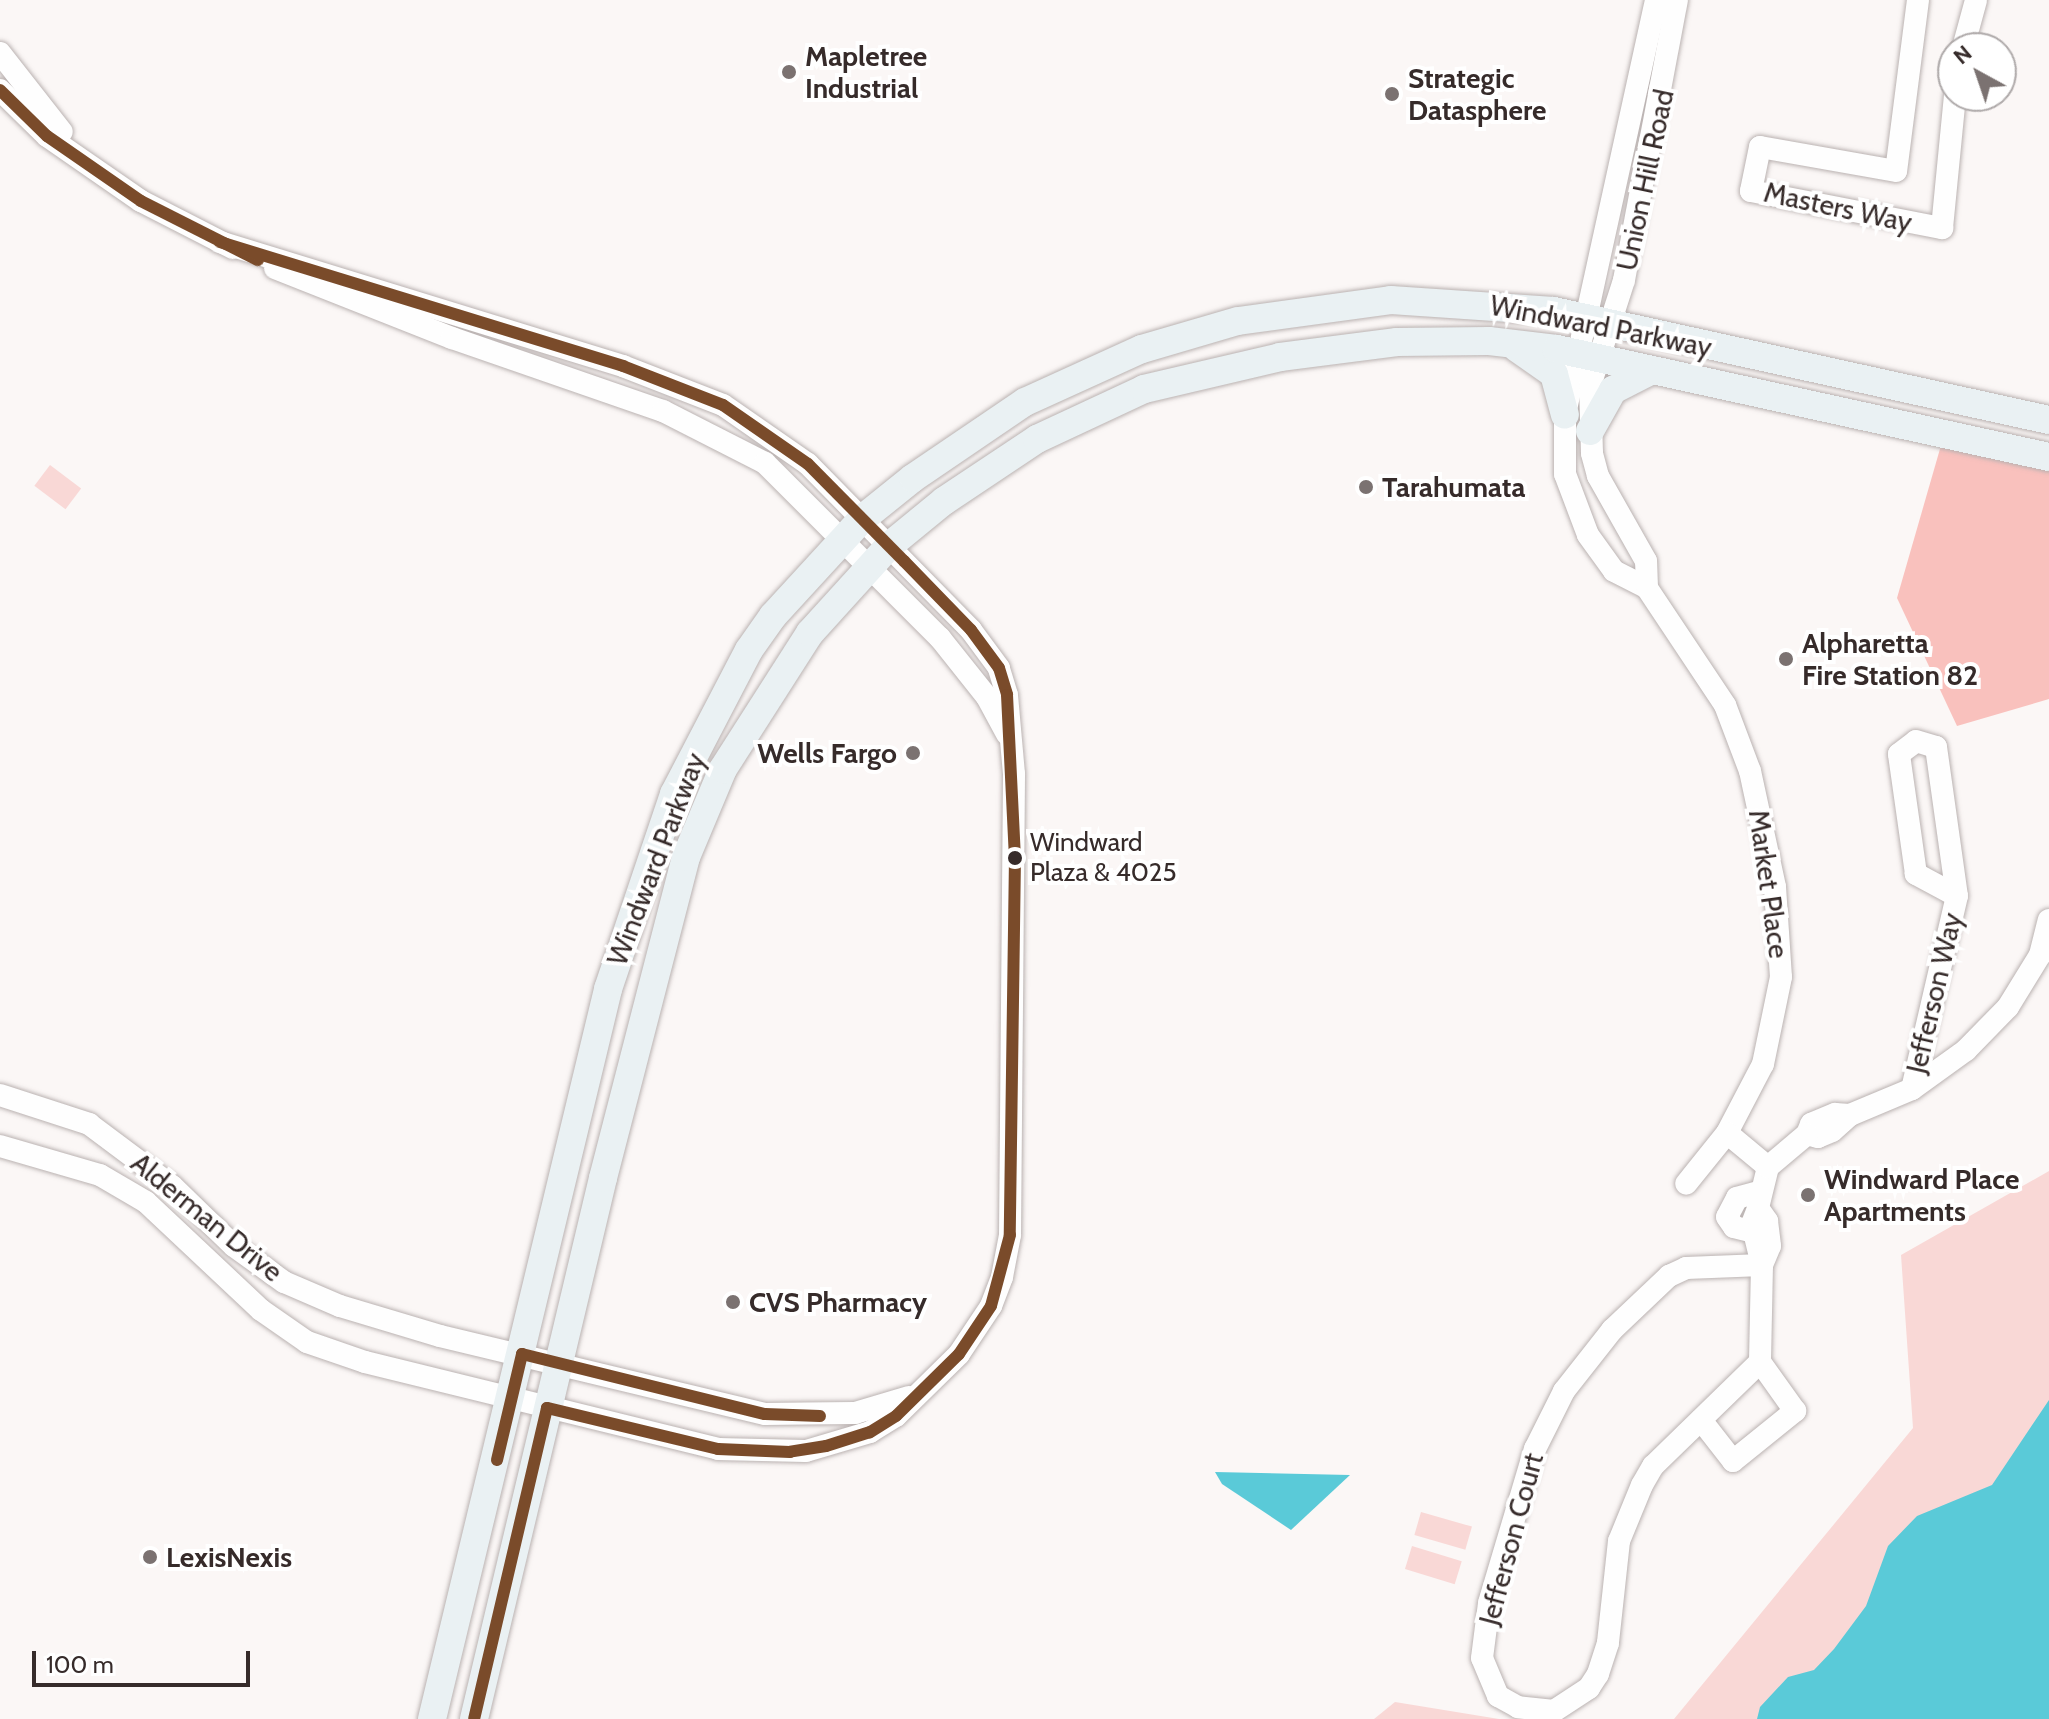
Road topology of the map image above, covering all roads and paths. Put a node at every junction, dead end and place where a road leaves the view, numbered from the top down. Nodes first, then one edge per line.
1 (1656, 0) edge
2 (1677, 0) edge
3 (1918, 0) edge
4 (1976, 0) edge
5 (1967, 32) edge
6 (0, 53) edge
7 (0, 90) edge
8 (1633, 92) junction
9 (1663, 95) junction
10 (1953, 112) edge
11 (89, 163) junction
12 (220, 242) junction
13 (1599, 320) junction
14 (1510, 344) junction
15 (1588, 355) junction
16 (1652, 370) junction
17 (1565, 415) junction
18 (2049, 420) edge
19 (1590, 431) junction
20 (2049, 457) edge
21 (862, 519) junction
22 (840, 543) junction
23 (889, 546) junction
24 (866, 570) junction
25 (1647, 588) junction
26 (1012, 746) junction
27 (1957, 896) junction
28 (2049, 920) edge
29 (1912, 1089) junction
30 (0, 1095) edge
31 (1727, 1133) junction
32 (0, 1146) edge
33 (1768, 1167) junction
34 (1686, 1184) dead end
35 (1758, 1200) junction
36 (1761, 1234) junction
37 (1762, 1265) junction
38 (522, 1354) junction
39 (1760, 1362) junction
40 (558, 1363) junction
41 (918, 1394) junction
42 (511, 1399) junction
43 (547, 1408) junction
44 (1701, 1420) junction
45 (432, 1719) edge
46 (474, 1719) edge

1 - 8 street, Union Hill Road
2 - 9 street, Union Hill Road
3 - 10 street, Masters Way
4 - 5 street
6 - 11 street
7 - 11 street
8 - 9 street
8 - 13 street, Union Hill Road
9 - 13 street, Union Hill Road
11 - 12 street
12 - 21 street, Alderman Drive
12 - 22 street
13 - 15 street, Union Hill Road
13 - 18 main road, Windward Parkway
13 - 21 main road, Windward Parkway
14 - 15 main road, Windward Parkway
14 - 17 main road
14 - 23 main road, Windward Parkway
15 - 16 main road, Windward Parkway
15 - 17 street, Market Place
15 - 19 street, Market Place
16 - 19 main road
16 - 20 main road, Windward Parkway
17 - 25 street, Market Place
19 - 25 street, Market Place
21 - 22 main road, Windward Parkway
21 - 23 street, Alderman Drive
22 - 24 street
22 - 38 main road, Windward Parkway
23 - 24 main road, Windward Parkway
23 - 26 street, Alderman Drive
24 - 26 street
24 - 40 main road, Windward Parkway
25 - 31 street, Market Place
26 - 41 street, Alderman Drive
27 - 27 street, Jefferson Way
27 - 29 street, Jefferson Way
28 - 29 street
29 - 33 street
30 - 38 street, Alderman Drive
31 - 33 street
31 - 34 street, Market Place
32 - 42 street, Alderman Drive
33 - 35 street
35 - 36 street
35 - 36 street
36 - 37 street
37 - 39 street
37 - 44 street, Jefferson Court
38 - 40 street, Alderman Drive
38 - 42 main road, Windward Parkway
39 - 44 street, Jefferson Court
39 - 44 street
40 - 41 street, Alderman Drive
40 - 43 main road, Windward Parkway
41 - 43 street, Alderman Drive
42 - 43 street, Alderman Drive
42 - 45 main road, Windward Parkway
43 - 46 main road, Windward Parkway

